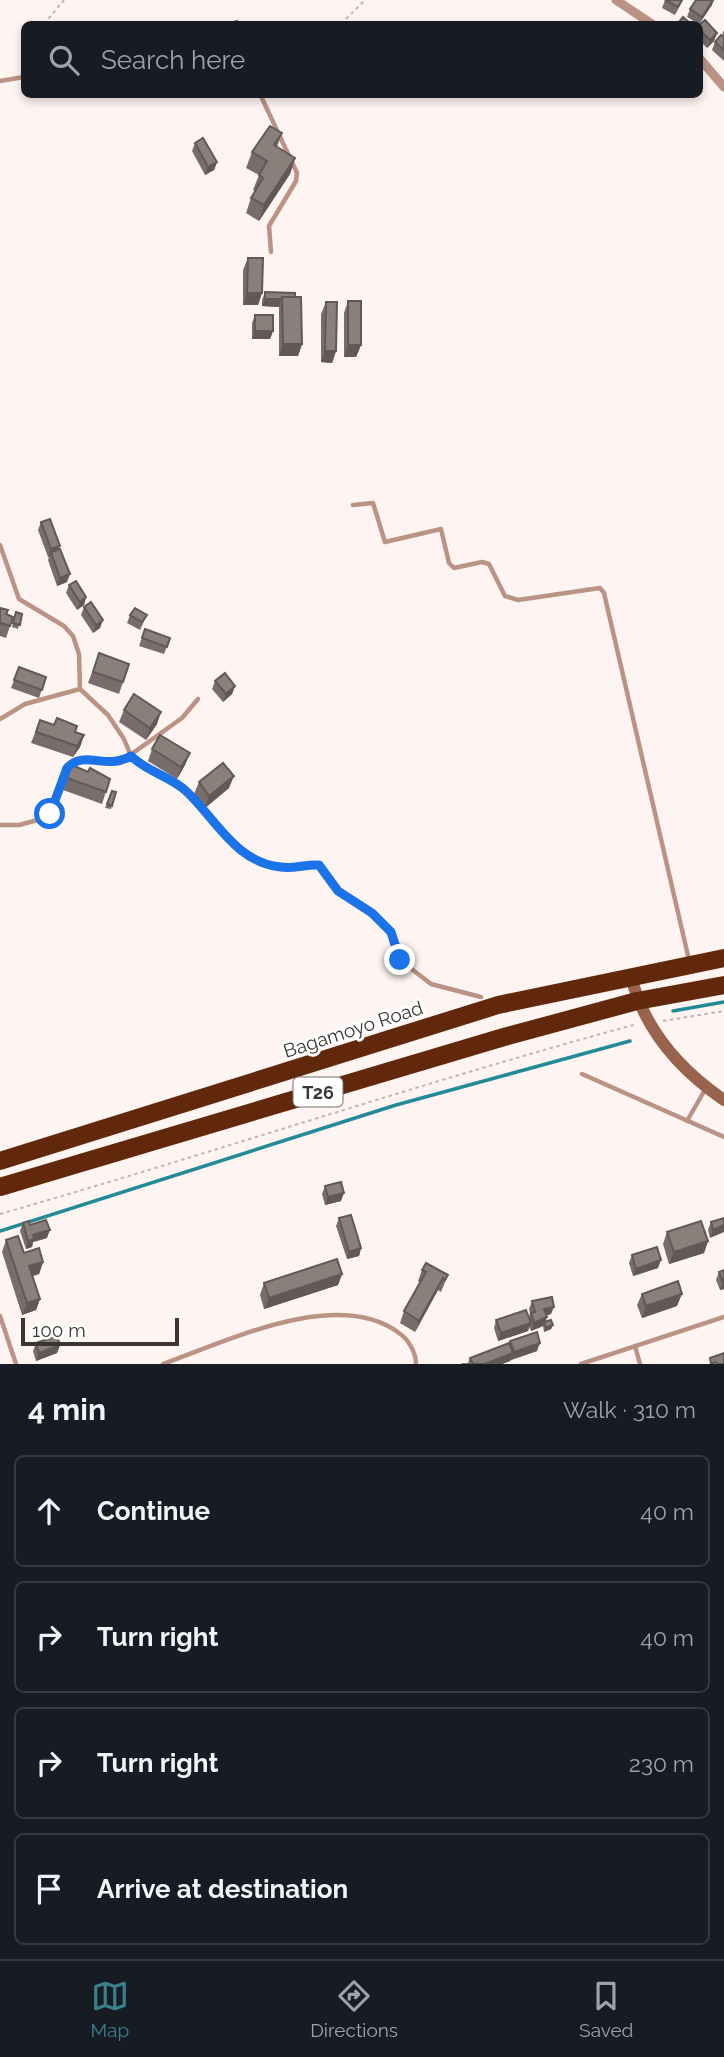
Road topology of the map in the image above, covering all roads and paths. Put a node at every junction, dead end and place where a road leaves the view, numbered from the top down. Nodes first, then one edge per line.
1 (64, 0) edge
2 (365, 0) edge
3 (616, 0) edge
4 (46, 21) edge
5 (344, 21) edge
6 (648, 21) edge
7 (703, 63) edge
8 (21, 78) edge
9 (0, 81) edge
10 (724, 87) edge
11 (262, 98) edge
12 (271, 252) dead end
13 (353, 505) dead end
14 (0, 545) edge
15 (80, 689) junction
16 (198, 699) dead end
17 (0, 719) edge
18 (131, 756) junction
19 (0, 825) edge
20 (724, 958) edge
21 (690, 965) junction
22 (631, 976) junction
23 (724, 985) edge
24 (481, 997) dead end
25 (637, 1001) junction
26 (724, 1011) edge
27 (646, 1022) junction
28 (582, 1074) dead end
29 (707, 1088) junction
30 (724, 1100) edge
31 (687, 1121) junction
32 (724, 1136) edge
33 (0, 1161) edge
34 (0, 1187) edge
35 (0, 1214) edge
36 (0, 1316) edge
37 (724, 1317) edge
38 (635, 1346) junction
39 (16, 1364) edge
40 (163, 1364) edge
41 (416, 1364) edge
42 (580, 1364) edge
43 (640, 1364) edge

1 - 4 path
2 - 5 path
3 - 6 street
7 - 10 street
8 - 9 lane
11 - 12 lane
13 - 21 lane
14 - 15 lane
15 - 17 lane
15 - 18 lane
16 - 18 lane
18 - 19 lane
18 - 24 lane
20 - 21 highway, Bagamoyo Road / T26
21 - 22 highway, Bagamoyo Road / T26
22 - 25 main road
22 - 33 highway, Bagamoyo Road / T26
23 - 25 highway, T26
25 - 27 main road
25 - 34 highway, T26
26 - 27 path
27 - 29 main road
27 - 35 path
28 - 31 lane
29 - 30 main road
29 - 31 lane
31 - 32 lane
36 - 39 lane
37 - 38 lane
38 - 42 lane
38 - 43 lane
40 - 41 lane

